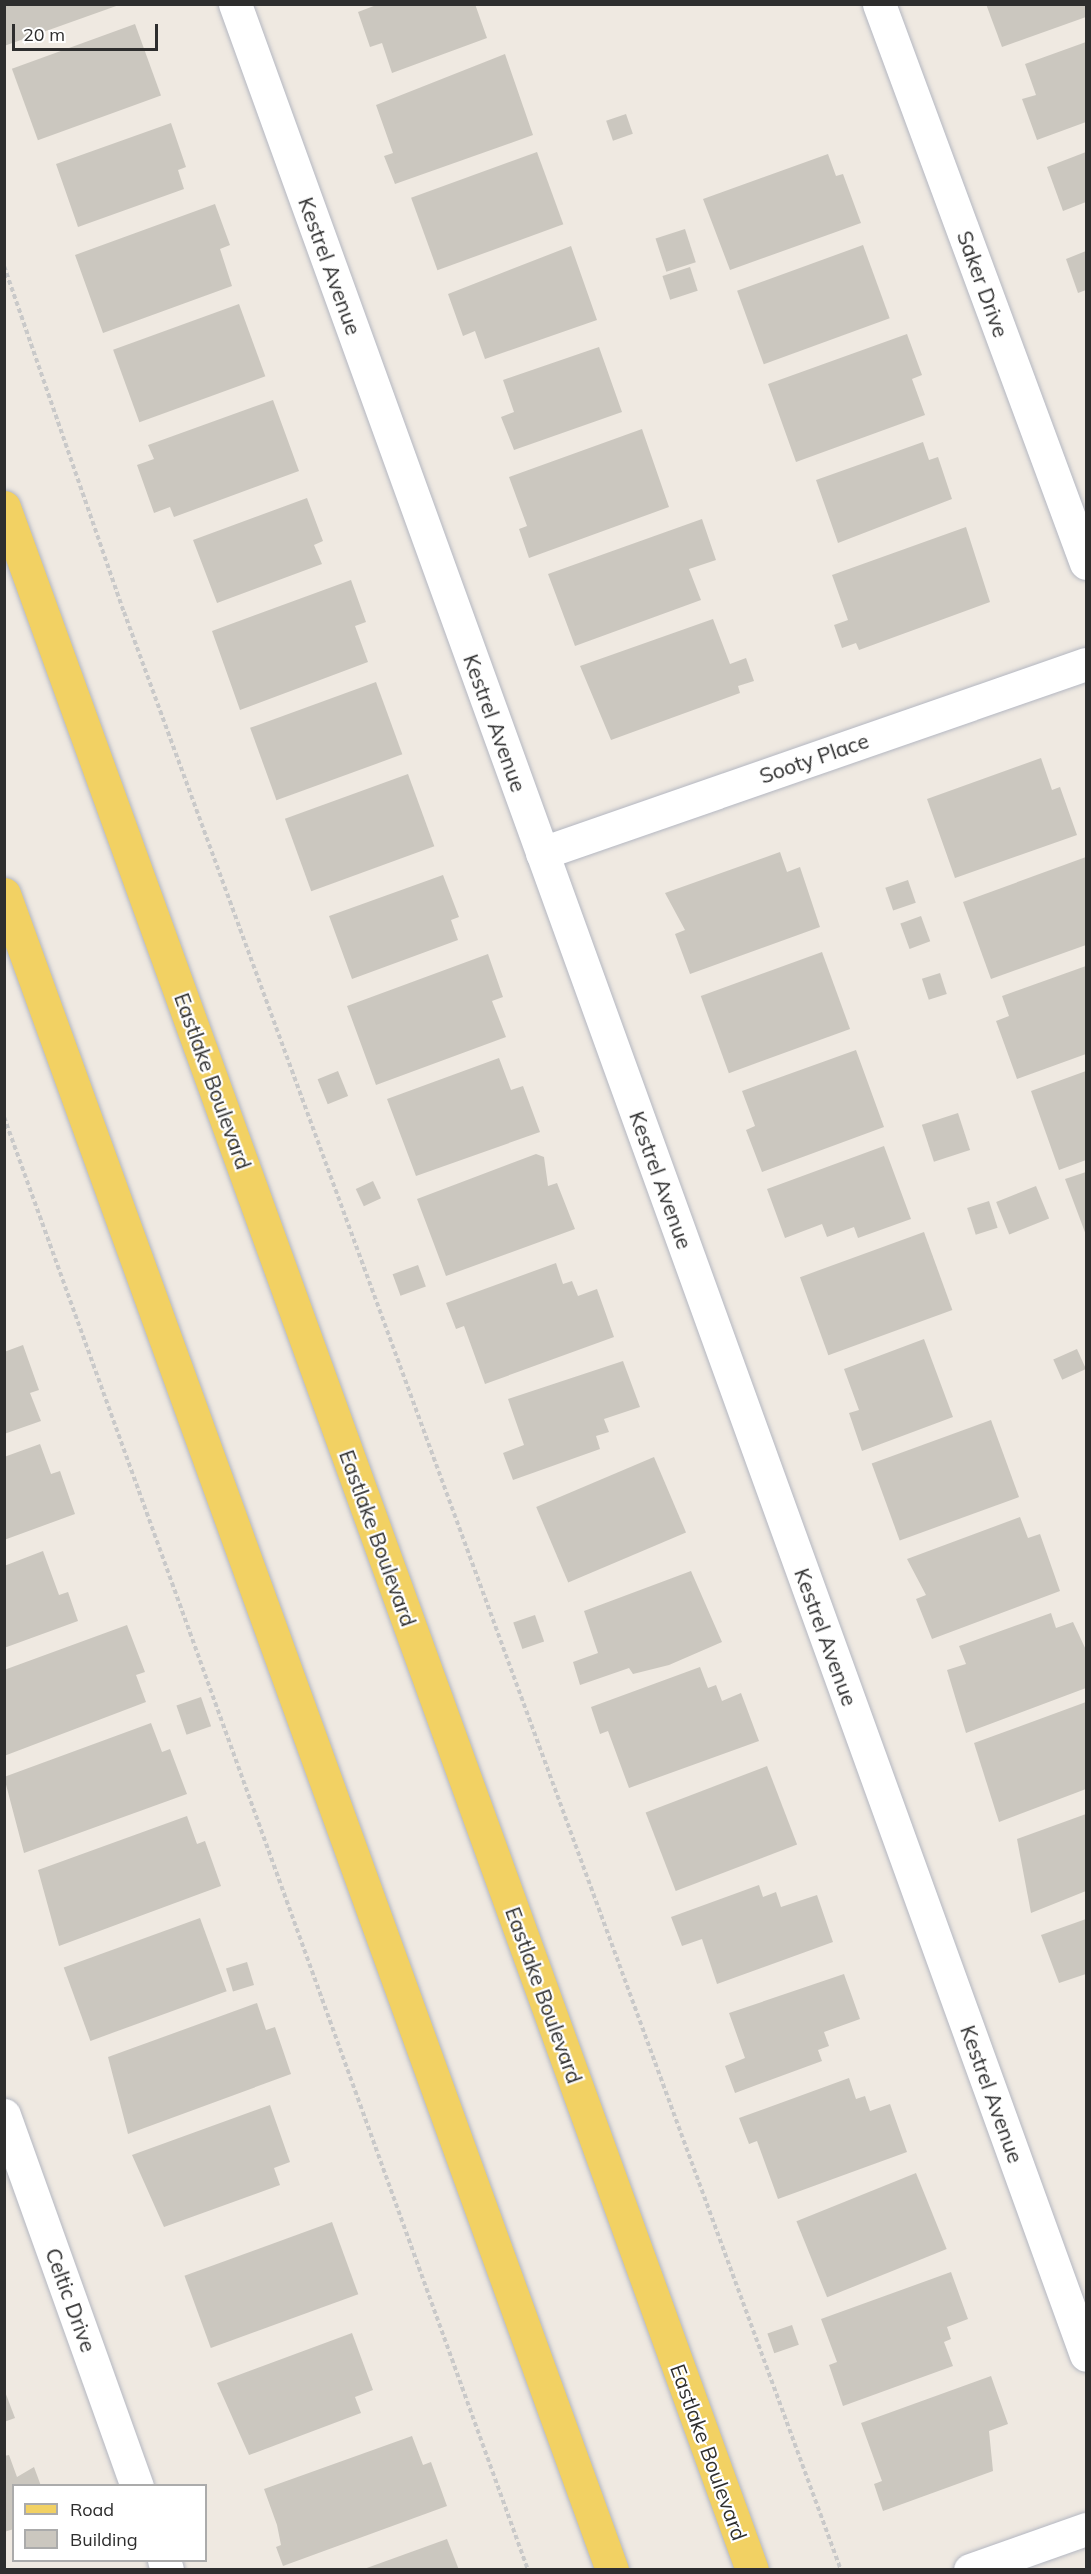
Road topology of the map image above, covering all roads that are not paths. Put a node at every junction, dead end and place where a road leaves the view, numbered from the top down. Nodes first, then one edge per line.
1 (235, 4) edge
2 (879, 4) edge
3 (4, 507) edge
4 (1086, 563) edge
5 (1086, 664) edge
6 (542, 853) junction
7 (4, 894) edge
8 (4, 2115) edge
9 (1086, 2355) edge
10 (136, 2484) edge
11 (1086, 2529) edge
12 (612, 2570) edge
13 (752, 2570) edge
14 (970, 2570) edge

1 - 6 street, Kestrel Avenue
2 - 4 street, Saker Drive
3 - 13 main road, Eastlake Boulevard
5 - 6 street, Sooty Place
6 - 9 street, Kestrel Avenue
7 - 12 main road
8 - 10 street, Celtic Drive
11 - 14 street

